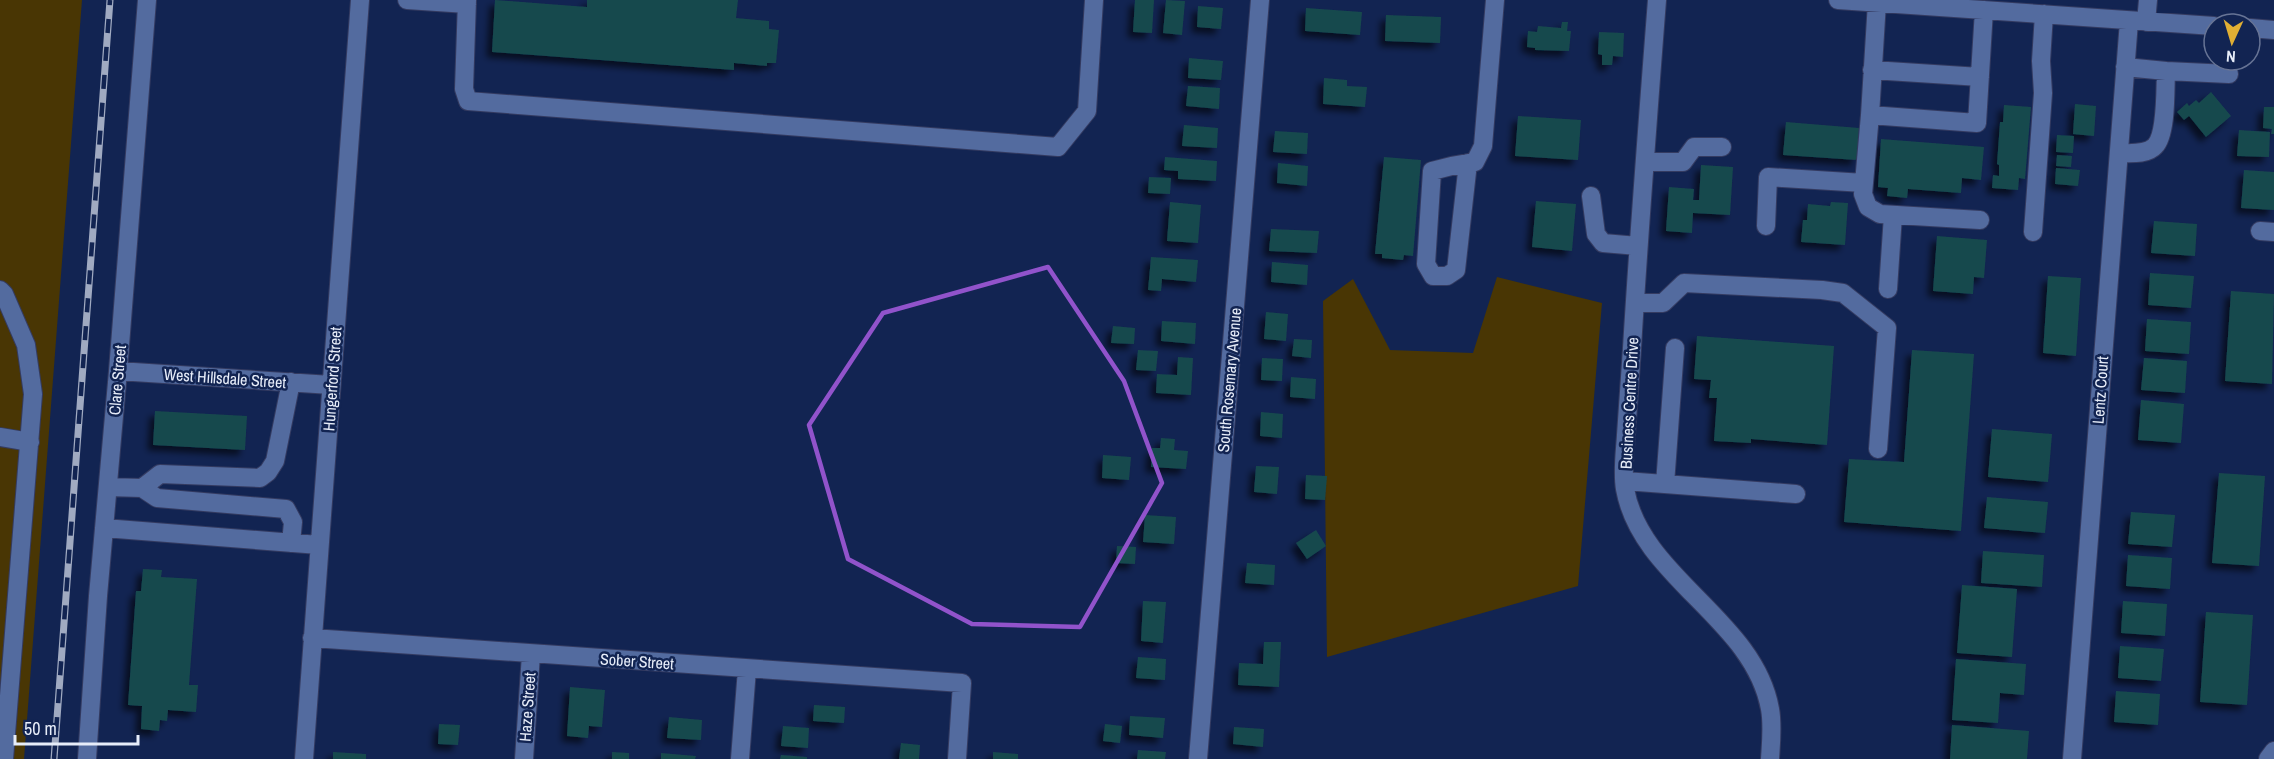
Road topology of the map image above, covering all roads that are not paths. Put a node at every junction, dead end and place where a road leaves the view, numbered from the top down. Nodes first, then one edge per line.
1 (147, 0) edge
2 (360, 0) edge
3 (407, 0) edge
4 (1094, 0) edge
5 (1260, 0) edge
6 (1495, 0) edge
7 (1658, 0) edge
8 (1838, 0) edge
9 (2148, 0) edge
10 (467, 2) edge
11 (1877, 2) junction
12 (1976, 6) edge
13 (2044, 14) junction
14 (2138, 21) junction
15 (2202, 25) edge
16 (2125, 68) junction
17 (1872, 70) junction
18 (2166, 71) junction
19 (2229, 74) dead end
20 (1980, 77) junction
21 (1870, 114) junction
22 (1722, 147) dead end
23 (2119, 153) junction
24 (1645, 162) junction
25 (1468, 163) junction
26 (1864, 183) junction
27 (1591, 196) dead end
28 (1893, 215) junction
29 (1980, 220) dead end
30 (1766, 226) dead end
31 (2033, 232) dead end
32 (1638, 246) junction
33 (1888, 289) dead end
34 (0, 290) edge
35 (1635, 303) junction
36 (1675, 348) dead end
37 (118, 371) junction
38 (291, 382) junction
39 (331, 385) junction
40 (0, 437) edge
41 (30, 442) junction
42 (1878, 449) dead end
43 (1625, 481) junction
44 (1665, 484) junction
45 (108, 487) junction
46 (142, 488) junction
47 (1796, 494) dead end
48 (104, 528) junction
49 (291, 543) junction
50 (319, 545) junction
51 (312, 638) junction
52 (531, 654) junction
53 (747, 669) junction
54 (2274, 751) edge
55 (4, 759) edge
56 (87, 759) edge
57 (304, 759) edge
58 (524, 759) edge
59 (740, 759) edge
60 (957, 759) edge
61 (1198, 759) edge
62 (1770, 759) edge
63 (2072, 759) edge
64 (2268, 759) edge

1 - 37 street, Clare Street
2 - 39 street, Hungerford Street
3 - 10 street
4 - 10 street
5 - 61 street, South Rosemary Avenue
6 - 25 street
7 - 24 street, Business Centre Drive
8 - 11 street
9 - 14 street, Lentz Court
11 - 12 street
11 - 17 street
12 - 13 street
12 - 20 street
13 - 14 street
13 - 31 street
14 - 15 street
14 - 16 street, Lentz Court
16 - 18 street
16 - 23 street, Lentz Court
17 - 20 street
17 - 21 street
18 - 19 street
18 - 23 street
20 - 21 street
21 - 26 street
22 - 24 street
23 - 63 street, Lentz Court
24 - 32 street, Business Centre Drive
25 - 25 street
26 - 28 street
26 - 30 street
27 - 32 street
28 - 29 street
28 - 33 street
32 - 35 street, Business Centre Drive
34 - 41 street
35 - 42 street
35 - 43 street, Business Centre Drive
36 - 44 street
37 - 38 street, West Hillsdale Street
37 - 45 street, Clare Street
38 - 39 street, West Hillsdale Street
38 - 46 street
39 - 50 street, Hungerford Street
40 - 41 street
41 - 55 street
43 - 44 street
43 - 62 street, Business Centre Drive
44 - 47 street
45 - 46 street
45 - 48 street, Clare Street
46 - 49 street
48 - 49 street
48 - 56 street, Clare Street
49 - 50 street
50 - 51 street, Hungerford Street
51 - 52 street, Sober Street
51 - 57 street, Hungerford Street
52 - 53 street, Sober Street
52 - 58 street, Haze Street
53 - 59 street
53 - 60 street, Sober Street
54 - 64 street

